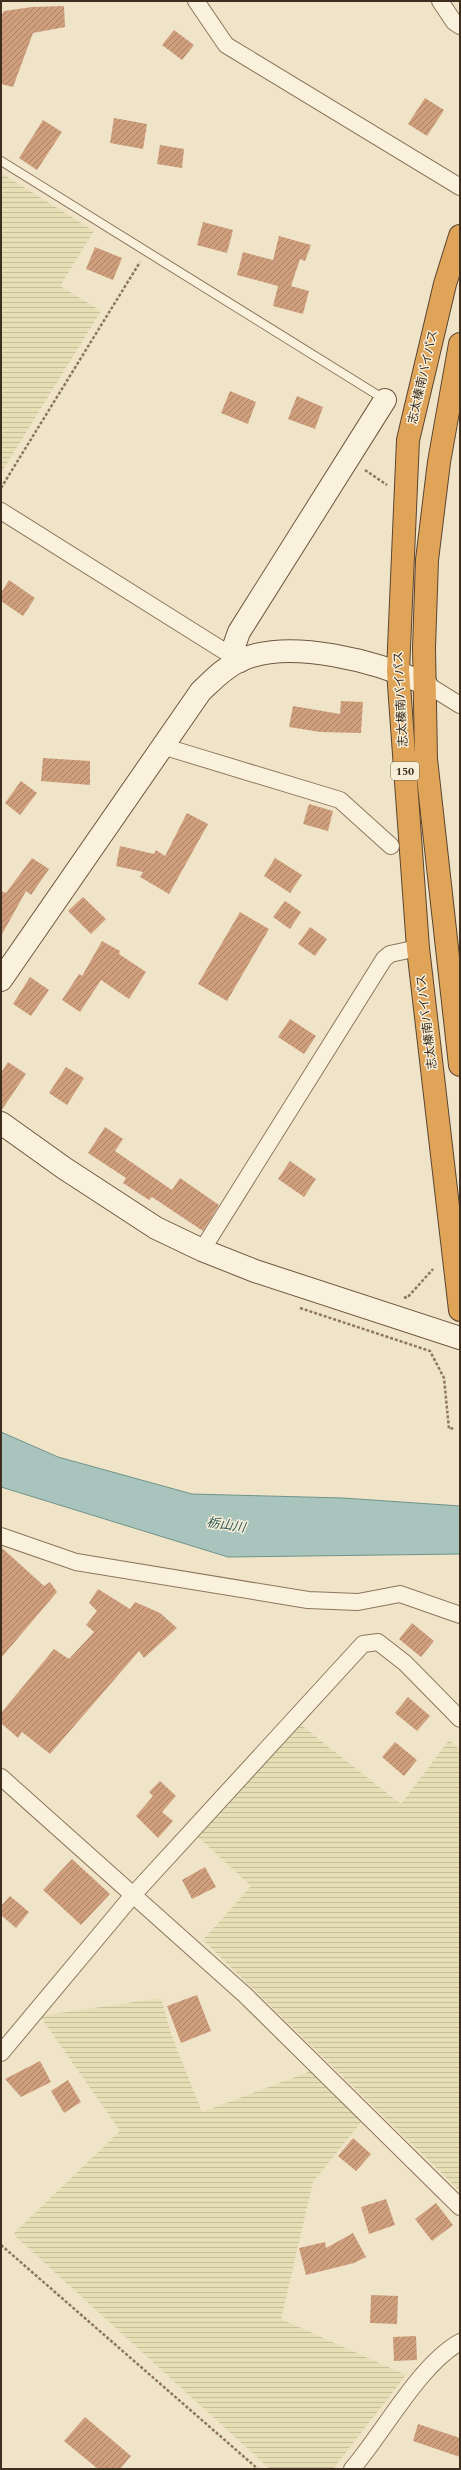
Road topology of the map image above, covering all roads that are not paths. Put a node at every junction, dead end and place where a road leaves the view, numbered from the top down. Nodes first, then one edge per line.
1 (196, 1) edge
2 (440, 1) edge
3 (460, 26) edge
4 (1, 161) edge
5 (460, 187) edge
6 (460, 236) edge
7 (460, 344) edge
8 (384, 400) joint
9 (1, 511) edge
10 (240, 661) junction
11 (398, 671) junction
12 (426, 684) junction
13 (460, 705) edge
14 (162, 746) junction
15 (391, 846) dead end
16 (418, 948) junction
17 (1, 980) edge
18 (460, 1065) edge
19 (1, 1122) edge
20 (202, 1250) junction
21 (460, 1310) edge
22 (460, 1338) edge
23 (1, 1536) edge
24 (460, 1615) edge
25 (460, 1719) edge
26 (1, 1777) edge
27 (133, 1895) junction
28 (1, 2053) edge
29 (460, 2207) edge
30 (460, 2342) edge
31 (352, 2469) edge

1 - 5 street
2 - 3 street
4 - 8 lane
6 - 11 highway, 志太榛南バイパス / 150
7 - 12 highway, 志太榛南バイパス / 150
8 - 10 street
9 - 10 street
10 - 11 street
10 - 14 street
11 - 12 street
11 - 16 highway, 志太榛南バイパス / 150
12 - 13 street
12 - 18 highway, 志太榛南バイパス / 150
14 - 15 street
14 - 17 street
16 - 20 street
16 - 21 highway, 志太榛南バイパス / 150
19 - 20 street
20 - 22 street
23 - 24 street
25 - 27 street
26 - 27 street
27 - 28 street
27 - 29 street
30 - 31 street

